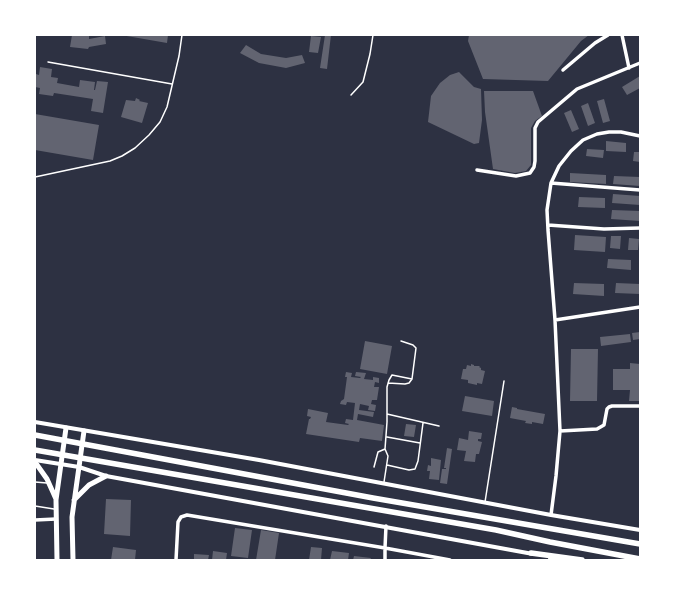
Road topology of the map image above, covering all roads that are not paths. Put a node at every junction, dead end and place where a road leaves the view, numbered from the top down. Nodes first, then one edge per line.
1 (182, 35) edge
2 (372, 35) edge
3 (608, 35) edge
4 (622, 35) edge
5 (48, 62) dead end
6 (640, 62) edge
7 (628, 68) junction
8 (563, 70) dead end
9 (173, 84) junction
10 (352, 95) dead end
11 (640, 136) edge
12 (477, 170) dead end
13 (35, 177) edge
14 (551, 184) junction
15 (640, 190) edge
16 (548, 224) junction
17 (640, 228) edge
18 (640, 307) edge
19 (555, 320) junction
20 (401, 341) dead end
21 (412, 379) junction
22 (504, 381) dead end
23 (388, 383) junction
24 (640, 406) edge
25 (387, 414) junction
26 (35, 422) edge
27 (423, 423) junction
28 (439, 426) dead end
29 (66, 428) junction
30 (84, 431) junction
31 (560, 431) junction
32 (35, 435) edge
33 (387, 438) junction
34 (420, 443) junction
35 (385, 449) junction
36 (35, 450) edge
37 (35, 461) edge
38 (61, 464) junction
39 (387, 465) junction
40 (79, 467) junction
41 (374, 467) dead end
42 (106, 476) junction
43 (35, 482) edge
44 (48, 483) junction
45 (383, 484) junction
46 (56, 500) junction
47 (74, 500) junction
48 (484, 503) junction
49 (35, 506) edge
50 (56, 509) junction
51 (551, 515) junction
52 (56, 519) junction
53 (35, 520) edge
54 (386, 526) junction
55 (640, 530) edge
56 (640, 544) edge
57 (385, 548) junction
58 (531, 553) junction
59 (640, 559) edge
60 (57, 560) edge
61 (73, 560) edge
62 (176, 560) edge
63 (385, 560) edge
64 (450, 560) edge
65 (558, 560) edge
66 (582, 560) edge

1 - 9 lane
2 - 10 lane
3 - 8 street
4 - 7 street
5 - 9 lane
6 - 7 street
7 - 12 street
9 - 13 lane
11 - 14 street
14 - 15 street
14 - 16 street
16 - 17 street
16 - 19 street
18 - 19 street
19 - 31 street
20 - 21 lane
21 - 23 lane
21 - 23 lane
22 - 48 lane
23 - 25 lane
24 - 31 street
25 - 27 lane
25 - 33 lane
26 - 29 street
27 - 28 lane
27 - 34 lane
29 - 30 street
29 - 38 main road
30 - 40 main road
30 - 45 street
31 - 51 street
32 - 56 highway
33 - 34 lane
33 - 35 lane
34 - 39 lane
35 - 39 lane
35 - 41 lane
36 - 59 highway
37 - 38 street
37 - 44 main road
38 - 40 street
38 - 46 main road
39 - 45 lane
40 - 42 street
40 - 47 main road
42 - 47 main road
42 - 54 street
43 - 44 lane
44 - 46 main road
45 - 48 street
46 - 50 main road
47 - 61 main road
48 - 51 street
49 - 50 lane
50 - 52 main road
51 - 55 street
52 - 53 street
52 - 60 main road
54 - 57 street
54 - 58 street
57 - 62 street
57 - 63 street
57 - 64 street
58 - 65 street
58 - 66 highway

